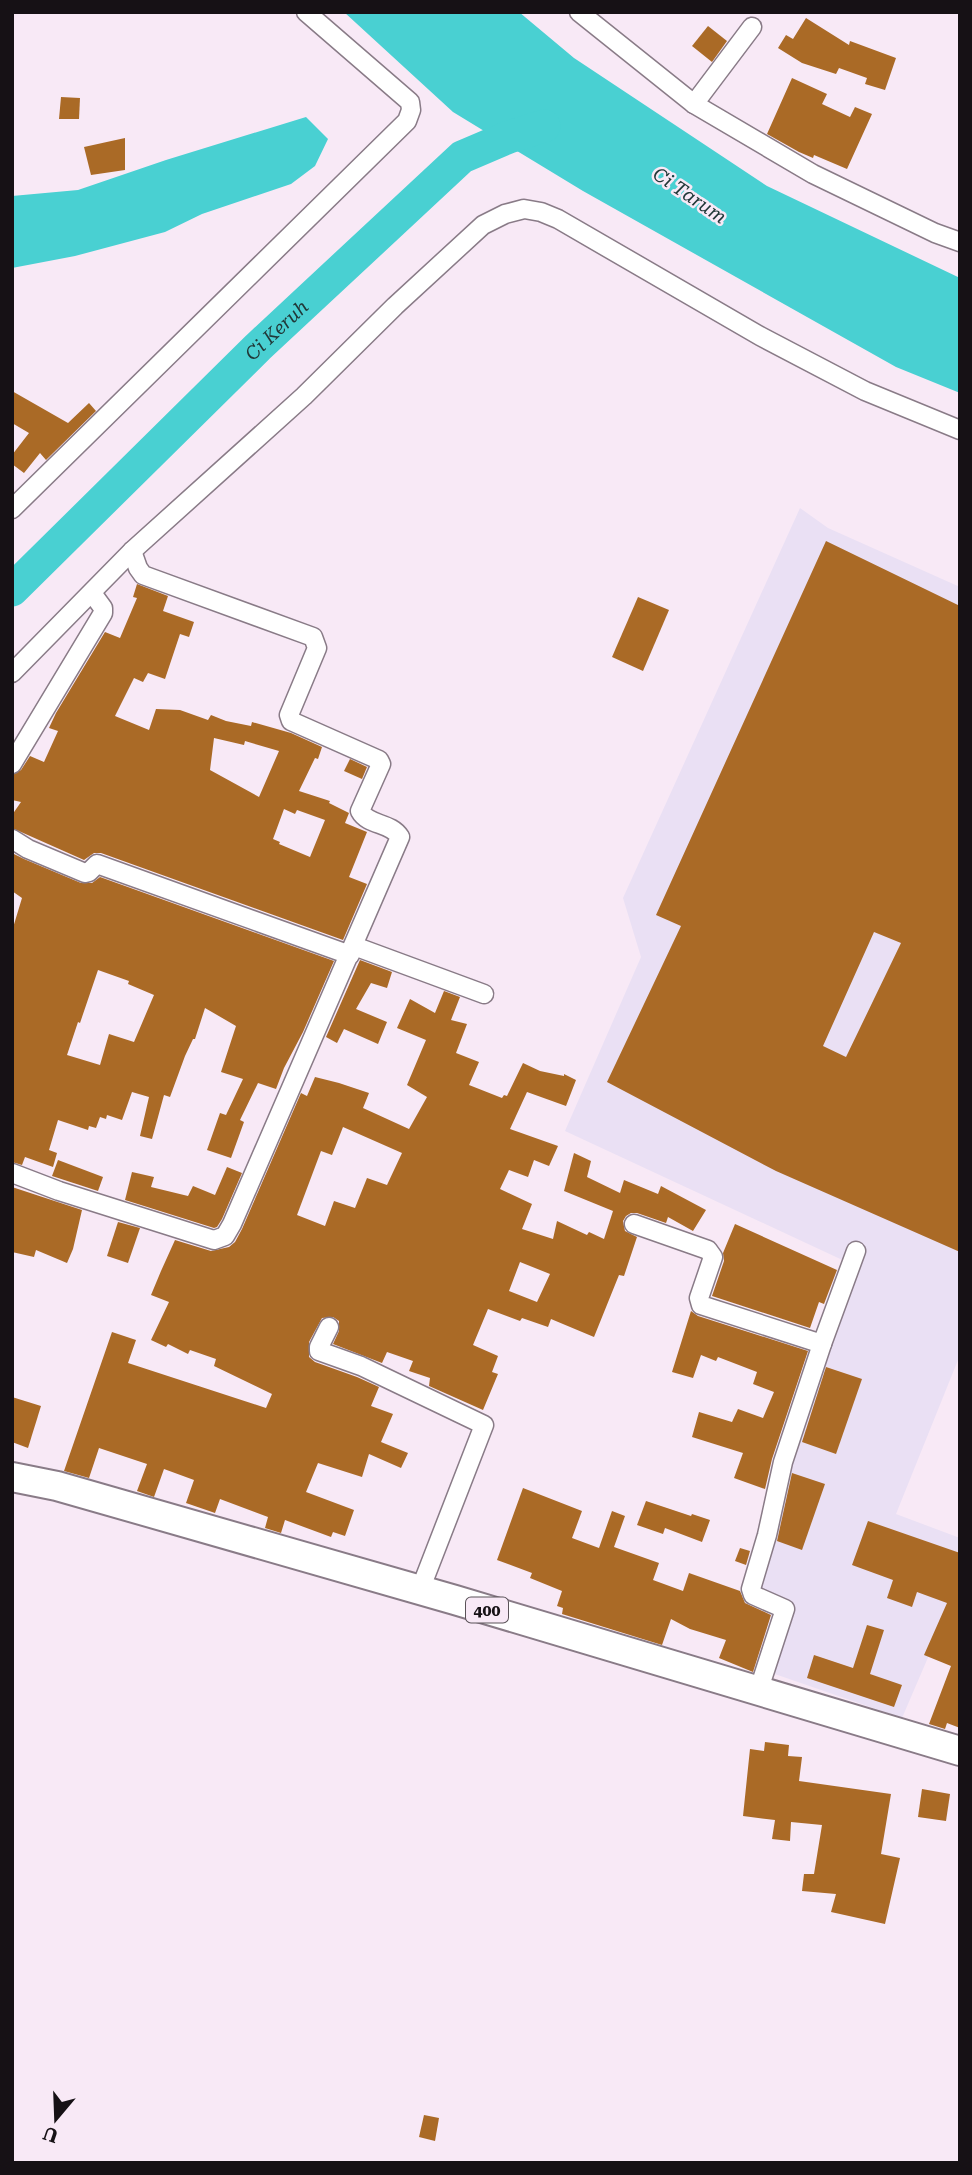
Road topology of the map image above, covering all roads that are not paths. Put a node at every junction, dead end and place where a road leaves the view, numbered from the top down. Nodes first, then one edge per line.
1 (306, 12) edge
2 (579, 12) edge
3 (752, 27) dead end
4 (694, 104) junction
5 (960, 242) edge
6 (960, 430) edge
7 (12, 509) edge
8 (132, 551) junction
9 (92, 593) junction
10 (12, 673) edge
11 (12, 764) edge
12 (12, 839) edge
13 (352, 950) junction
14 (484, 995) dead end
15 (12, 1173) edge
16 (634, 1224) dead end
17 (856, 1251) dead end
18 (329, 1327) dead end
19 (822, 1344) junction
20 (12, 1477) edge
21 (420, 1590) junction
22 (758, 1692) junction
23 (960, 1751) edge

1 - 7 street
2 - 4 street
3 - 4 street
4 - 5 street
6 - 8 street
8 - 9 street
8 - 13 street
9 - 10 street
9 - 11 street
12 - 13 street
13 - 14 street
13 - 15 street
16 - 19 street
17 - 19 street
18 - 21 street
19 - 22 street
20 - 21 main road, 400
21 - 22 main road, 400
22 - 23 main road, 400

